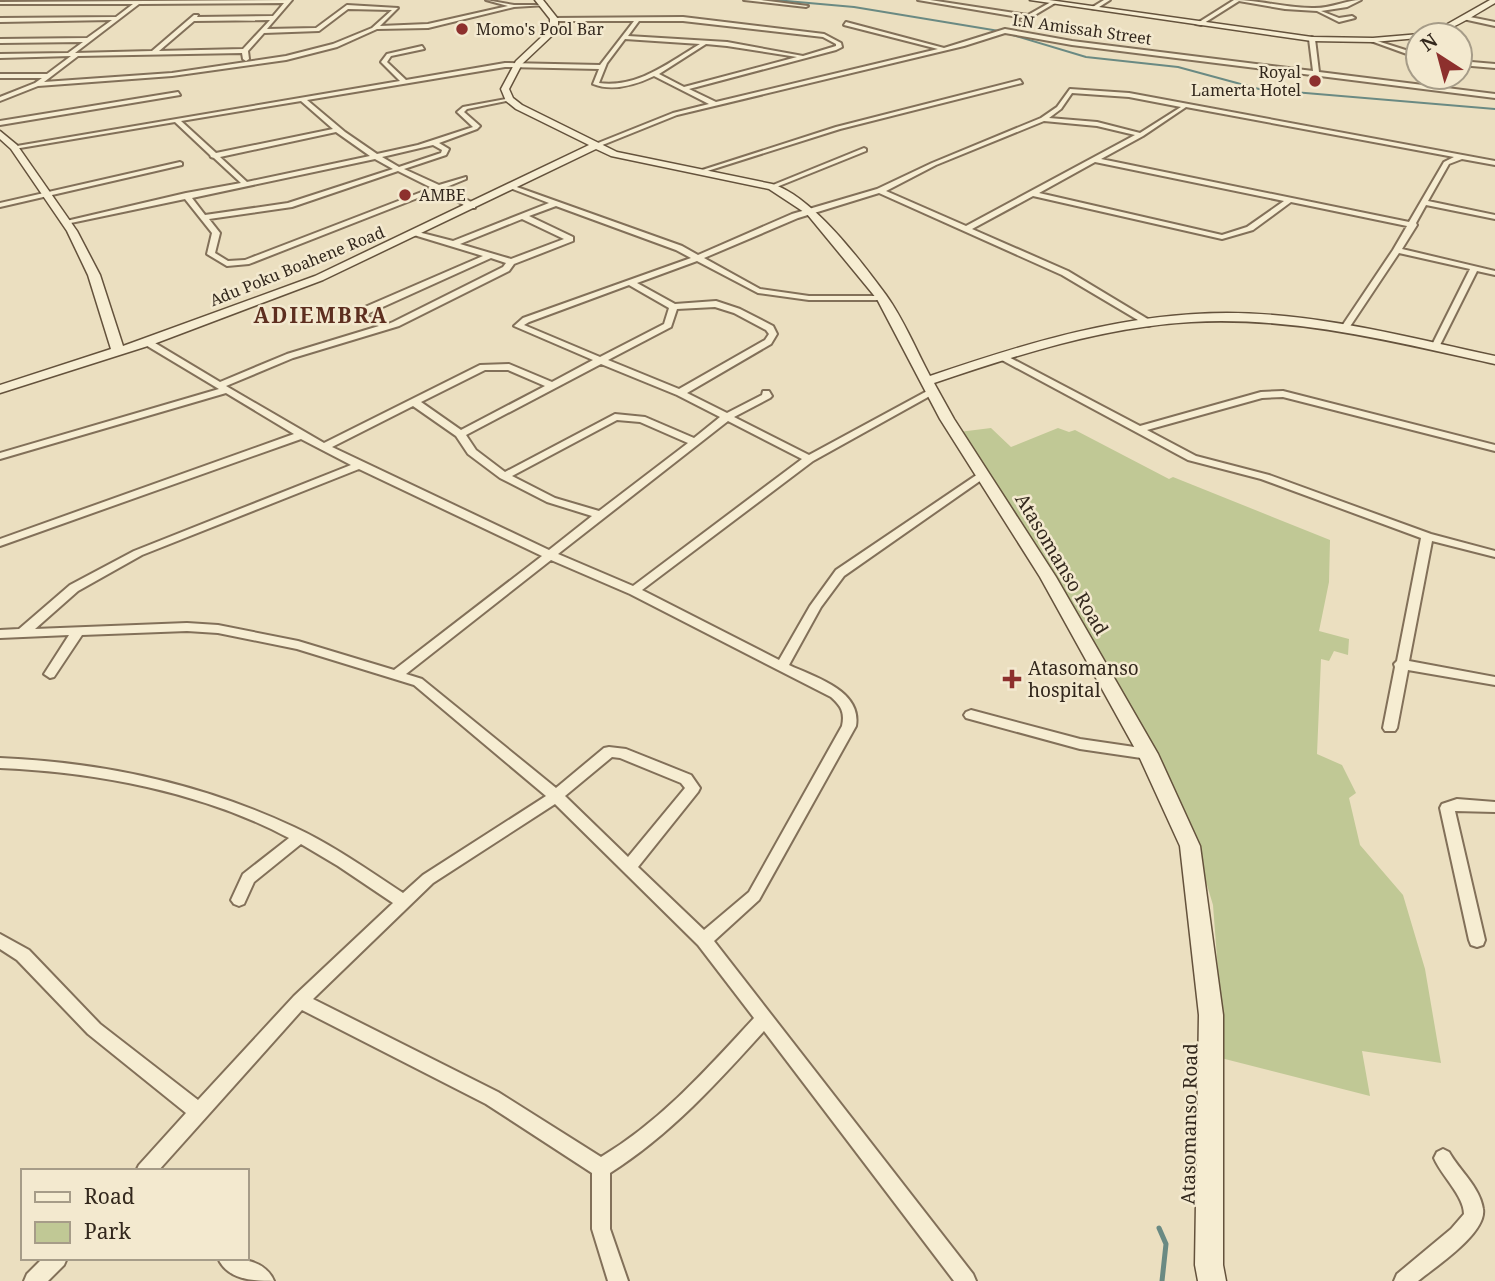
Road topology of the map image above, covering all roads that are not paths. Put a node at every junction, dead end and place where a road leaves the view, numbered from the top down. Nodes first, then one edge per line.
1 (488, 0) edge
2 (746, 0) edge
3 (920, 0) edge
4 (1034, 0) edge
5 (1108, 0) edge
6 (1238, 0) edge
7 (1359, 0) edge
8 (1495, 0) edge
9 (110, 1) edge
10 (288, 1) edge
11 (38, 2) edge
12 (65, 2) edge
13 (139, 2) edge
14 (212, 2) junction
15 (542, 2) edge
16 (1053, 2) junction
17 (0, 3) edge
18 (514, 6) junction
19 (806, 6) dead end
20 (1094, 8) junction
21 (1315, 10) junction
22 (1030, 16) junction
23 (119, 18) junction
24 (273, 18) junction
25 (1352, 18) dead end
26 (1465, 18) junction
27 (192, 19) junction
28 (554, 19) junction
29 (638, 19) junction
30 (0, 20) edge
31 (1457, 21) edge
32 (846, 24) dead end
33 (1199, 24) junction
34 (1495, 24) edge
35 (433, 26) junction
36 (379, 28) junction
37 (441, 29) dead end
38 (262, 31) junction
39 (1005, 31) junction
40 (623, 37) junction
41 (1404, 37) edge
42 (1312, 39) junction
43 (89, 40) junction
44 (1373, 40) junction
45 (0, 41) edge
46 (703, 44) junction
47 (422, 48) dead end
48 (945, 49) junction
49 (245, 51) junction
50 (1404, 51) edge
51 (152, 54) junction
52 (0, 56) edge
53 (71, 56) junction
54 (806, 57) junction
55 (519, 63) junction
56 (251, 64) junction
57 (1474, 64) edge
58 (1495, 66) edge
59 (602, 67) junction
60 (654, 74) junction
61 (1317, 74) junction
62 (0, 76) edge
63 (49, 76) junction
64 (404, 81) junction
65 (1020, 82) dead end
66 (37, 85) junction
67 (686, 88) junction
68 (178, 94) dead end
69 (1495, 96) edge
70 (301, 98) junction
71 (0, 99) edge
72 (509, 99) junction
73 (714, 104) junction
74 (1183, 108) junction
75 (1043, 119) junction
76 (176, 120) junction
77 (0, 123) edge
78 (335, 130) junction
79 (0, 134) edge
80 (1141, 135) junction
81 (440, 141) junction
82 (595, 146) junction
83 (14, 148) junction
84 (864, 150) dead end
85 (1440, 153) junction
86 (213, 156) junction
87 (376, 156) junction
88 (1463, 158) junction
89 (1451, 159) junction
90 (1094, 160) junction
91 (1495, 163) edge
92 (180, 164) dead end
93 (398, 169) junction
94 (699, 172) junction
95 (464, 178) dead end
96 (244, 182) junction
97 (441, 187) junction
98 (512, 187) junction
99 (772, 187) junction
100 (880, 191) junction
101 (1033, 194) junction
102 (187, 195) junction
103 (47, 196) junction
104 (1290, 200) junction
105 (556, 203) junction
106 (1426, 203) junction
107 (0, 205) edge
108 (472, 206) junction
109 (811, 212) junction
110 (522, 216) junction
111 (205, 217) junction
112 (1495, 217) edge
113 (66, 222) junction
114 (1413, 225) junction
115 (969, 228) junction
116 (416, 233) junction
117 (453, 244) junction
118 (1397, 250) junction
119 (490, 256) junction
120 (698, 258) junction
121 (511, 262) junction
122 (1474, 269) junction
123 (1495, 273) edge
124 (631, 283) junction
125 (882, 298) junction
126 (674, 307) junction
127 (1148, 323) junction
128 (388, 327) junction
129 (1344, 329) junction
130 (147, 342) junction
131 (1435, 347) junction
132 (118, 350) junction
133 (1003, 357) junction
134 (1495, 360) edge
135 (598, 362) junction
136 (552, 385) junction
137 (930, 386) junction
138 (224, 387) junction
139 (0, 389) edge
140 (680, 393) junction
141 (766, 393) dead end
142 (413, 401) junction
143 (727, 417) junction
144 (1141, 429) junction
145 (460, 434) junction
146 (302, 435) junction
147 (695, 442) junction
148 (324, 447) junction
149 (1495, 448) edge
150 (0, 456) edge
151 (809, 459) junction
152 (359, 465) junction
153 (982, 475) junction
154 (505, 476) junction
155 (599, 515) junction
156 (1427, 536) junction
157 (0, 542) edge
158 (547, 554) junction
159 (1495, 554) edge
160 (634, 591) junction
161 (78, 631) junction
162 (0, 634) edge
163 (22, 634) junction
164 (1400, 664) junction
165 (782, 666) junction
166 (50, 674) dead end
167 (396, 674) junction
168 (1495, 681) edge
169 (971, 715) dead end
170 (1390, 728) dead end
171 (1148, 754) junction
172 (0, 763) edge
173 (556, 796) junction
174 (1495, 807) edge
175 (300, 837) junction
176 (630, 866) junction
177 (239, 900) dead end
178 (404, 902) junction
179 (0, 940) edge
180 (704, 940) junction
181 (1477, 940) dead end
182 (300, 1001) junction
183 (765, 1018) junction
184 (199, 1111) junction
185 (1443, 1158) dead end
186 (601, 1168) junction
187 (147, 1169) edge
188 (55, 1260) edge
189 (231, 1260) edge
190 (34, 1281) edge
191 (264, 1281) edge
192 (618, 1281) edge
193 (966, 1281) edge
194 (1213, 1281) edge
195 (1404, 1281) edge

1 - 18 street
2 - 19 street
3 - 22 street
4 - 16 street
5 - 20 street
6 - 21 street
6 - 33 street
7 - 21 street
8 - 26 street
9 - 12 street
9 - 13 street
10 - 14 street
10 - 24 street
11 - 12 street
11 - 17 street
13 - 14 street
13 - 23 street
14 - 27 street
15 - 18 street
15 - 28 street
16 - 20 street
16 - 22 street
18 - 35 street
20 - 33 street
21 - 25 street
22 - 39 street
23 - 30 street
23 - 43 street
24 - 27 street
24 - 38 street
26 - 31 street
26 - 34 street
27 - 51 street
28 - 29 street
28 - 55 street
29 - 40 street
29 - 54 street
32 - 48 street
33 - 42 street
35 - 36 street
35 - 37 street
36 - 38 street
36 - 56 street
38 - 49 street
39 - 48 street, I.N Amissah Street
39 - 61 street, I.N Amissah Street
40 - 46 street
40 - 59 street
41 - 44 street
42 - 44 street
42 - 61 street
43 - 45 street
43 - 53 street
44 - 50 street
46 - 54 street
46 - 60 street
47 - 64 street
48 - 73 street, I.N Amissah Street
49 - 51 street
49 - 56 street
51 - 53 street
52 - 53 street
53 - 63 street
54 - 67 street
55 - 59 street
55 - 64 street
55 - 72 street
56 - 66 street
57 - 58 street
59 - 60 street
60 - 67 street
61 - 69 street, I.N Amissah Street
62 - 63 street
63 - 66 street
64 - 70 street
65 - 94 street
66 - 71 street
67 - 73 street
68 - 77 street
70 - 76 street
70 - 78 street
72 - 81 street
72 - 82 street, Atasomanso Road
73 - 82 street, I.N Amissah Street
74 - 75 street
74 - 80 street
74 - 85 street
75 - 80 street
75 - 100 street
76 - 83 street
76 - 86 street
78 - 86 street
78 - 87 street
79 - 83 street
80 - 90 street
81 - 87 street
81 - 93 street
82 - 94 street, Atasomanso Road
82 - 98 street, Adu Poku Boahene Road
83 - 103 street
84 - 99 street
85 - 88 street
85 - 89 street
86 - 96 street
87 - 93 street
87 - 96 street
88 - 89 street
88 - 91 street
89 - 106 street
90 - 101 street
90 - 104 street
92 - 103 street
93 - 97 street
93 - 111 street
94 - 99 street, Atasomanso Road
95 - 97 street
96 - 102 street
97 - 108 street
97 - 111 street
98 - 105 street
98 - 108 street, Adu Poku Boahene Road
99 - 109 street, Atasomanso Road
100 - 109 street
100 - 115 street
101 - 104 street
101 - 115 street
102 - 111 street
102 - 113 street
103 - 107 street
103 - 113 street
104 - 114 street
105 - 110 street
105 - 120 street
106 - 112 street
106 - 114 street
108 - 116 street, Adu Poku Boahene Road
109 - 120 street
109 - 125 street, Atasomanso Road
110 - 117 street
110 - 121 street
113 - 132 street
114 - 118 street
115 - 127 street
116 - 117 street
116 - 130 street, Adu Poku Boahene Road
117 - 119 street
118 - 122 street
118 - 129 street
119 - 121 street
119 - 128 street
120 - 124 street
120 - 125 street
121 - 128 street
122 - 123 street
122 - 131 street
124 - 126 street
124 - 135 street
125 - 137 street, Atasomanso Road
126 - 135 street
126 - 140 street
127 - 129 street
127 - 133 street
128 - 138 street
129 - 131 street
130 - 132 street, Adu Poku Boahene Road
130 - 138 street
131 - 134 street
132 - 139 street, Adu Poku Boahene Road
133 - 137 street
133 - 144 street
135 - 136 street
135 - 140 street
136 - 142 street
136 - 145 street
137 - 151 street
137 - 153 street, Atasomanso Road
138 - 146 street
138 - 150 street
140 - 143 street
141 - 143 street
142 - 145 street
142 - 148 street
143 - 147 street
143 - 151 street
144 - 149 street
144 - 156 street
145 - 154 street
146 - 148 street
146 - 157 street
147 - 154 street
147 - 155 street
148 - 152 street
151 - 160 street
152 - 158 street
152 - 163 street
153 - 165 street
153 - 171 street, Atasomanso Road
154 - 155 street
155 - 158 street
156 - 159 street
156 - 164 street
158 - 160 street
158 - 167 street
160 - 165 street
161 - 163 street
161 - 166 street
161 - 167 street
162 - 163 street
164 - 168 street
164 - 170 street
165 - 180 street
167 - 173 street
169 - 171 street
171 - 194 street, Atasomanso Road
172 - 175 street
173 - 176 street
173 - 176 street
173 - 178 street
174 - 181 street
175 - 177 street
175 - 178 street
176 - 180 street
178 - 182 street
179 - 184 street
180 - 183 street
182 - 184 street
182 - 186 street
183 - 186 street
183 - 193 street
184 - 187 street
185 - 195 street
186 - 192 street
188 - 190 street
189 - 191 street

